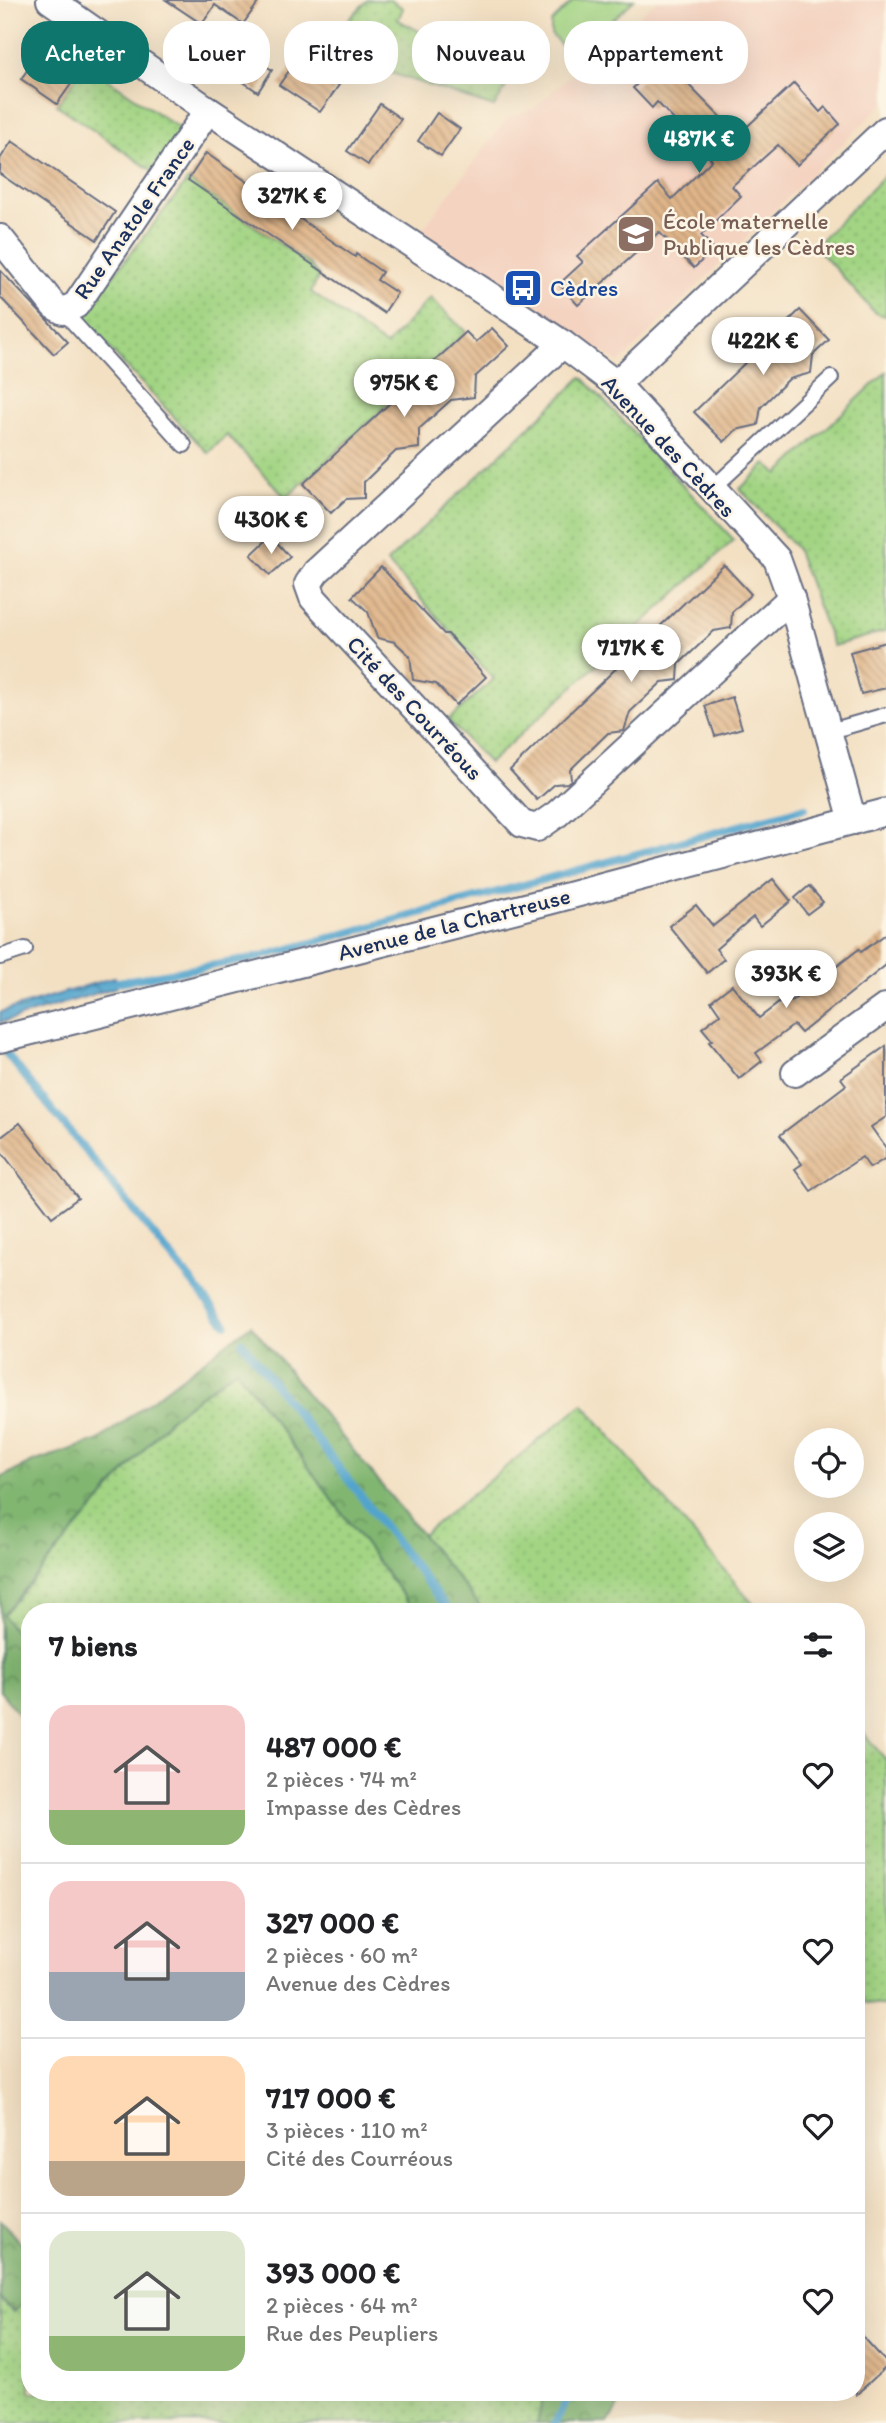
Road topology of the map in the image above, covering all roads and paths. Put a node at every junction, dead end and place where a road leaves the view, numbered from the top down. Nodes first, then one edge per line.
1 (50, 0) edge
2 (208, 110) junction
3 (886, 130) edge
4 (0, 238) edge
5 (63, 310) junction
6 (563, 344) junction
7 (831, 378) dead end
8 (615, 384) junction
9 (184, 445) dead end
10 (711, 490) junction
11 (791, 598) junction
12 (886, 715) edge
13 (827, 732) junction
14 (886, 812) edge
15 (853, 821) junction
16 (25, 949) dead end
17 (0, 957) edge
18 (886, 1007) edge
19 (11, 1036) edge
20 (795, 1073) dead end

1 - 2 street, Avenue des Cèdres
2 - 5 street, Rue Anatole France
2 - 6 street, Avenue des Cèdres
3 - 8 street
4 - 5 street, Rue Anatole France
5 - 9 lane
6 - 8 street, Avenue des Cèdres
6 - 11 street, Cité des Courréous
7 - 10 lane
8 - 10 street, Avenue des Cèdres
10 - 11 street, Avenue des Cèdres
11 - 13 street, Avenue des Cèdres
12 - 13 lane
13 - 15 street, Avenue des Cèdres
14 - 15 street, Avenue de la Chartreuse
15 - 19 street, Avenue de la Chartreuse
16 - 17 lane
18 - 20 street

